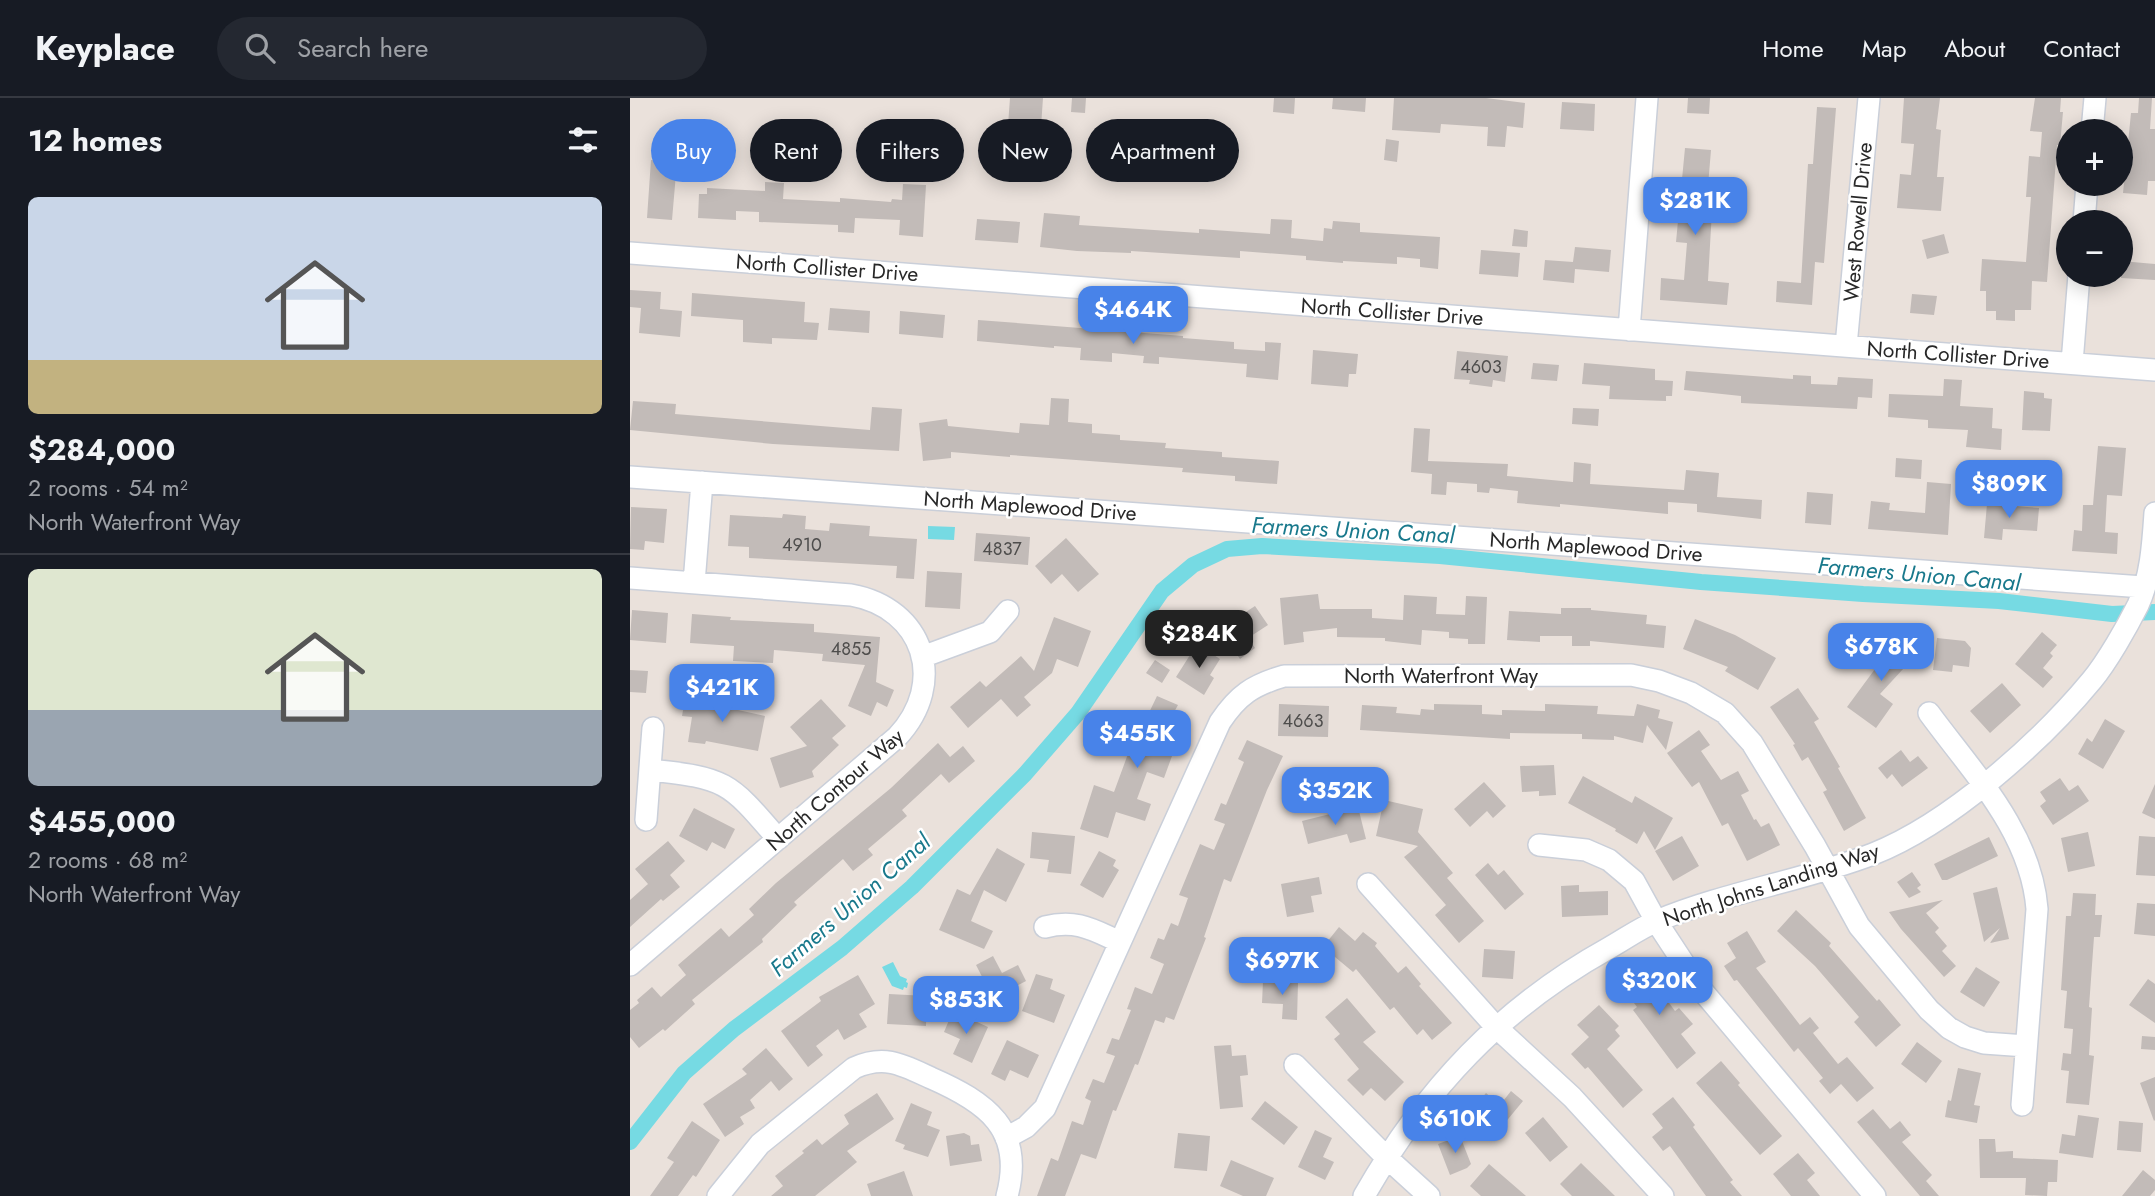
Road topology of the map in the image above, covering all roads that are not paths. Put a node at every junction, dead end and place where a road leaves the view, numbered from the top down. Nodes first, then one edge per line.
1 (1647, 98) edge
2 (1869, 98) edge
3 (2095, 98) edge
4 (2093, 119) edge
5 (630, 253) edge
6 (2078, 287) edge
7 (1629, 330) junction
8 (1846, 346) junction
9 (2072, 363) junction
10 (2155, 370) edge
11 (630, 477) edge
12 (702, 482) junction
13 (2155, 513) edge
14 (630, 578) edge
15 (694, 583) junction
16 (2141, 595) junction
17 (1008, 611) dead end
18 (922, 657) junction
19 (1929, 713) dead end
20 (653, 728) dead end
21 (650, 770) junction
22 (1983, 787) junction
23 (646, 820) dead end
24 (778, 839) junction
25 (1539, 845) dead end
26 (1828, 870) junction
27 (1368, 884) dead end
28 (1656, 921) junction
29 (1045, 927) dead end
30 (1121, 942) junction
31 (630, 965) edge
32 (1496, 1027) junction
33 (2026, 1046) junction
34 (1296, 1065) dead end
35 (2022, 1105) dead end
36 (1006, 1138) junction
37 (1386, 1157) junction
38 (718, 1196) edge
39 (1007, 1196) edge
40 (1364, 1196) edge
41 (1429, 1196) edge
42 (1662, 1196) edge
43 (1875, 1196) edge

1 - 7 street
2 - 8 street, West Rowell Drive
3 - 4 street
5 - 7 street, North Collister Drive
6 - 9 street
7 - 8 street, North Collister Drive
8 - 9 street, North Collister Drive
9 - 10 street, North Collister Drive
11 - 12 street, North Maplewood Drive
12 - 15 street
12 - 16 street, North Maplewood Drive
13 - 16 street, North Johns Landing Way
14 - 15 street, North Contour Way
15 - 18 street, North Contour Way
16 - 22 street, North Johns Landing Way
17 - 18 street
18 - 24 street, North Contour Way
19 - 22 street
20 - 21 street
21 - 23 street
21 - 24 street
22 - 26 street, North Johns Landing Way
22 - 33 street
24 - 31 street, North Contour Way
25 - 28 street
26 - 28 street, North Johns Landing Way
26 - 30 street, North Waterfront Way
26 - 33 street, North Waterfront Way
27 - 32 street
28 - 32 street, North Johns Landing Way
28 - 43 street
29 - 30 street
30 - 36 street, North Waterfront Way
32 - 37 street, North Johns Landing Way
32 - 42 street
33 - 35 street
34 - 37 street
36 - 38 street
36 - 39 street
37 - 40 street, North Johns Landing Way
37 - 41 street

